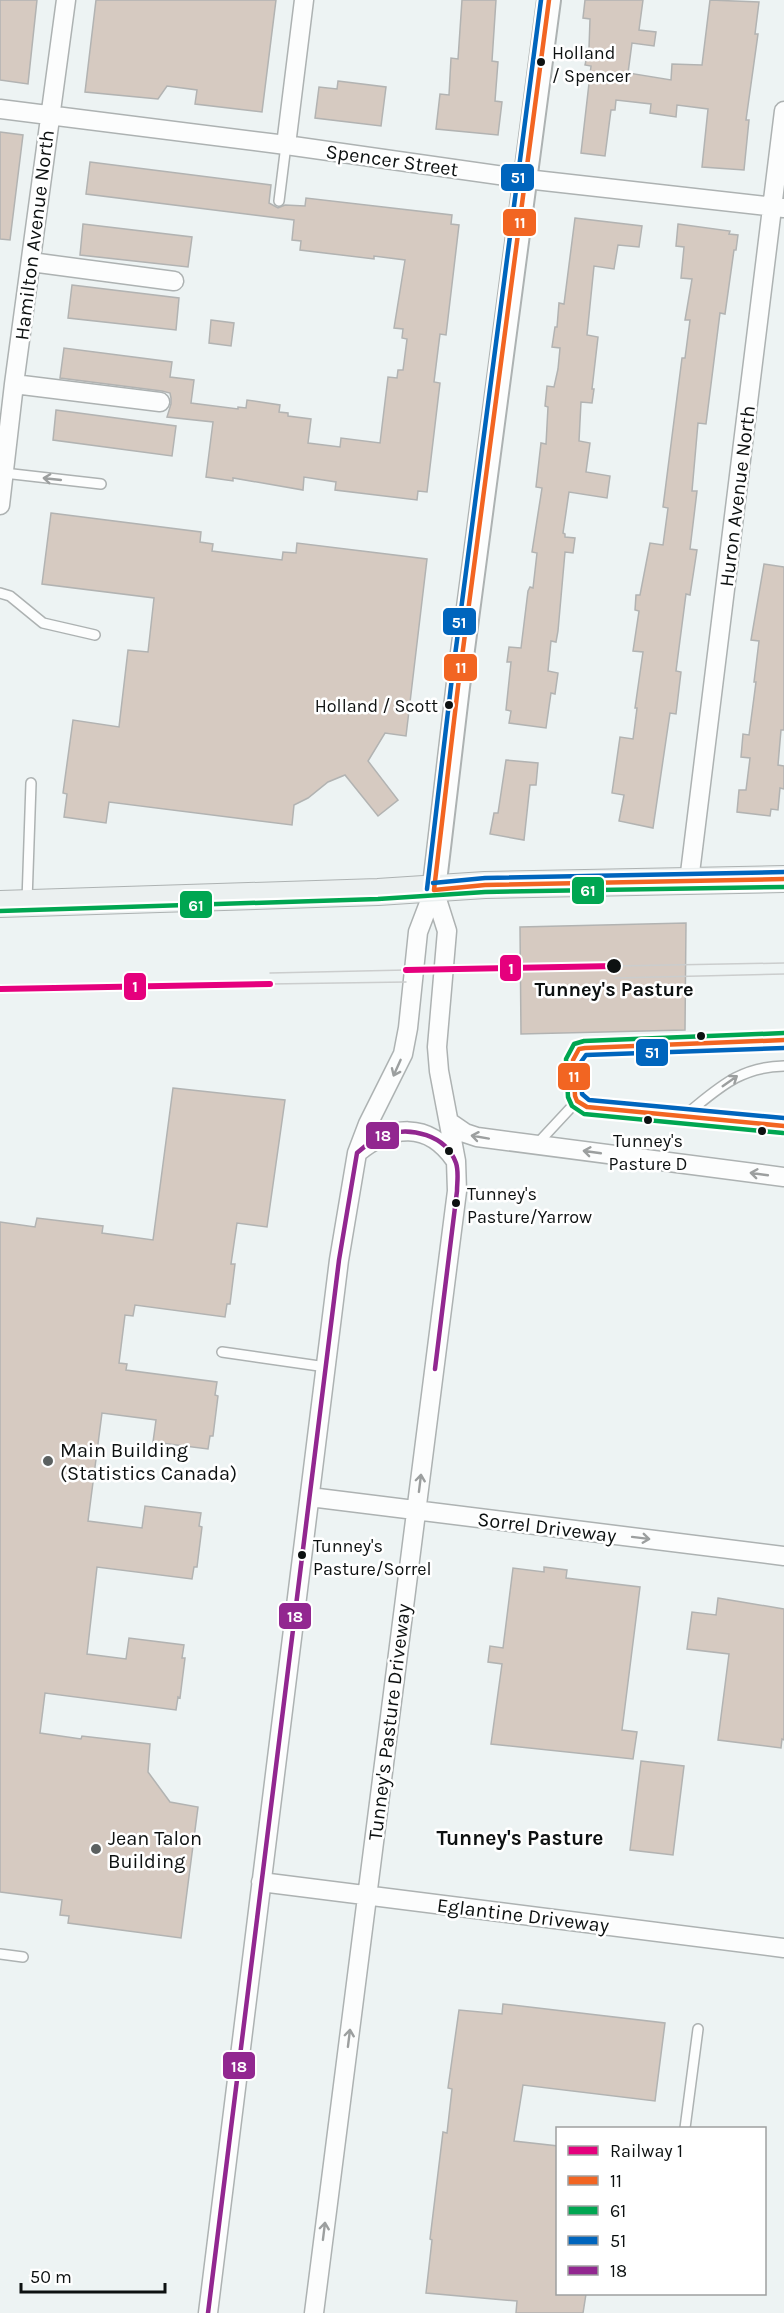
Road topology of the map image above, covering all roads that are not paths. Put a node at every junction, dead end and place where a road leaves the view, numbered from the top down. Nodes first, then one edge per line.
1 (66, 0) edge
2 (304, 0) edge
3 (549, 0) edge
4 (0, 109) edge
5 (784, 111) edge
6 (49, 116) junction
7 (286, 145) junction
8 (526, 178) junction
9 (279, 201) dead end
10 (778, 208) edge
11 (31, 262) junction
12 (174, 281) dead end
13 (14, 384) junction
14 (160, 402) dead end
15 (4, 473) junction
16 (101, 484) dead end
17 (0, 505) edge
18 (0, 593) edge
19 (95, 635) dead end
20 (31, 783) dead end
21 (784, 879) edge
22 (689, 881) junction
23 (434, 890) junction
24 (0, 904) edge
25 (27, 904) junction
26 (784, 1040) edge
27 (784, 1066) edge
28 (577, 1101) junction
29 (684, 1116) junction
30 (449, 1122) junction
31 (784, 1126) edge
32 (537, 1144) junction
33 (357, 1153) junction
34 (456, 1161) junction
35 (784, 1177) edge
36 (222, 1352) dead end
37 (326, 1367) junction
38 (310, 1497) junction
39 (416, 1510) junction
40 (784, 1556) edge
41 (261, 1882) junction
42 (367, 1895) junction
43 (784, 1948) edge
44 (0, 1954) edge
45 (23, 1957) dead end
46 (698, 2030) dead end
47 (685, 2127) edge
48 (208, 2313) edge
49 (314, 2313) edge

1 - 6 street, Hamilton Avenue North
2 - 7 street
3 - 8 street
4 - 6 street, Spencer Street
5 - 10 street, Huron Avenue North
6 - 7 street, Spencer Street
6 - 11 street, Hamilton Avenue North
7 - 8 street, Spencer Street
7 - 9 lane
8 - 10 street, Spencer Street
8 - 23 street
10 - 22 street, Huron Avenue North
11 - 12 street
11 - 13 street, Hamilton Avenue North
13 - 14 street
13 - 15 street, Hamilton Avenue North
16 -> 15 lane
15 - 17 street, Hamilton Avenue North
18 - 19 lane
20 - 25 lane
21 - 22 main road
22 - 23 main road
23 - 25 main road
23 - 30 street, Tunney's Pasture Driveway
23 -> 33 street
24 - 25 main road
26 - 28 lane
29 -> 27 lane
28 - 29 lane
28 - 32 lane
29 - 31 lane
32 -> 30 street
30 - 34 street, Tunney's Pasture Driveway
35 -> 32 street
33 - 34 street
33 - 37 street
39 -> 34 street, Tunney's Pasture Driveway
36 - 37 lane
37 - 38 street
38 - 39 street, Sorrel Driveway
38 - 41 street
39 -> 40 street, Sorrel Driveway
39 - 42 street, Tunney's Pasture Driveway
41 - 42 street, Eglantine Driveway
41 - 48 street
42 - 43 street, Eglantine Driveway
49 -> 42 street, Tunney's Pasture Driveway
44 - 45 lane
46 - 47 lane

